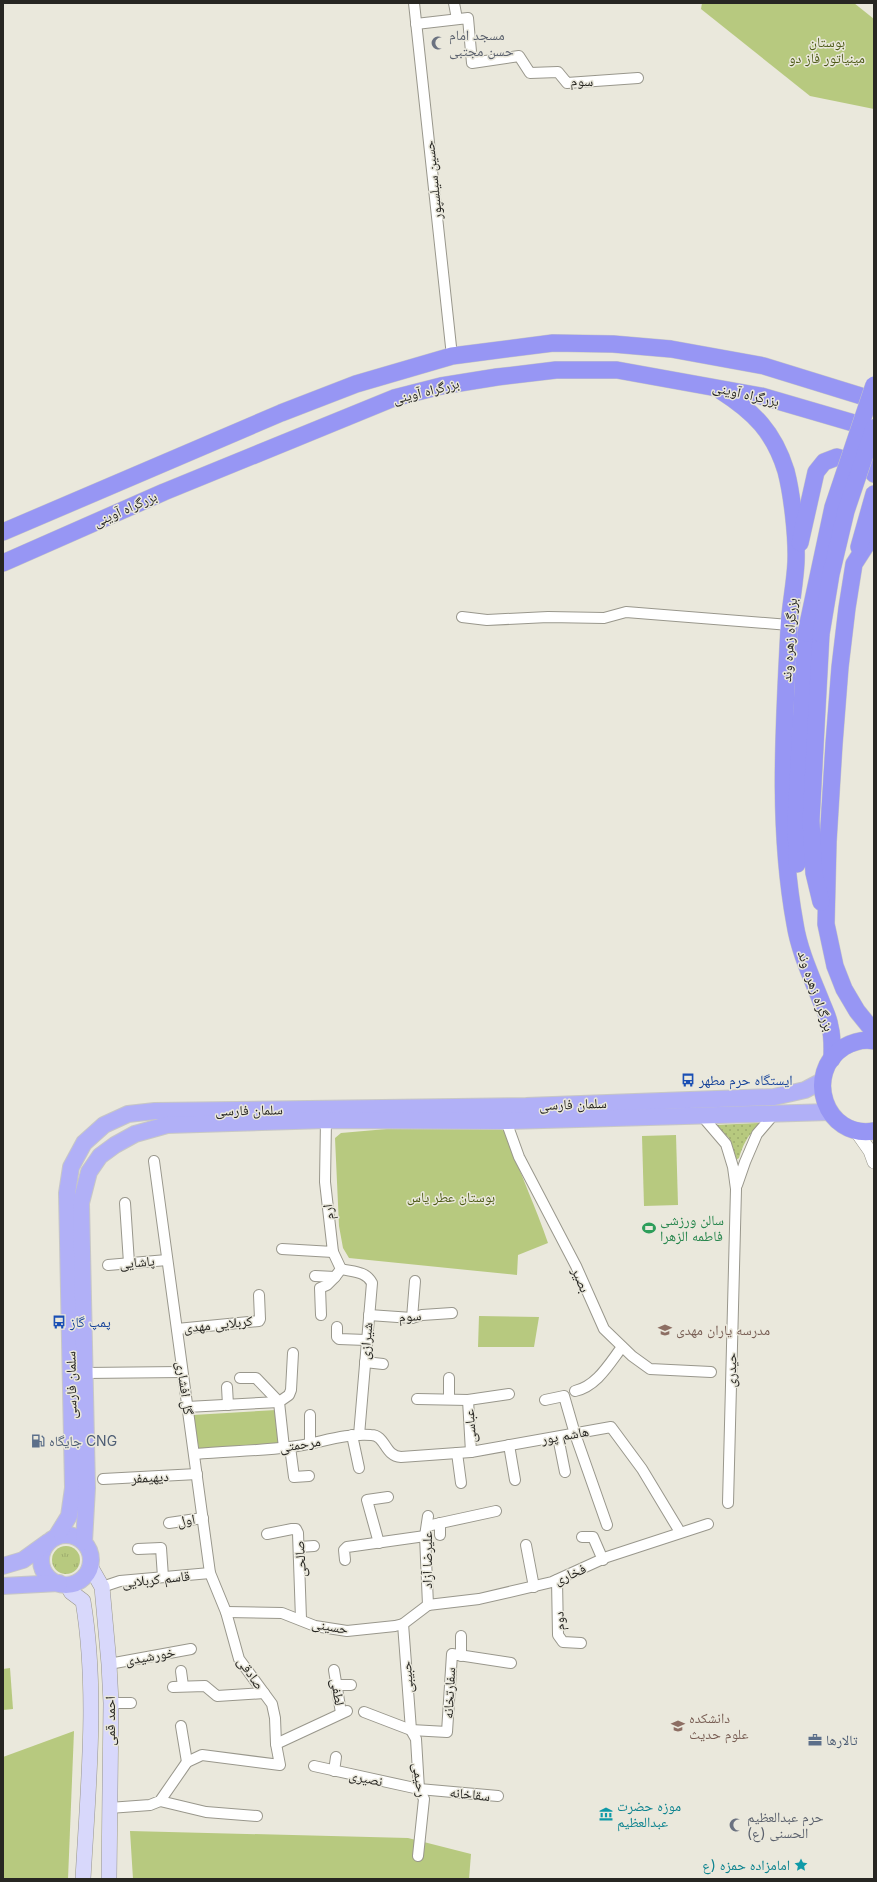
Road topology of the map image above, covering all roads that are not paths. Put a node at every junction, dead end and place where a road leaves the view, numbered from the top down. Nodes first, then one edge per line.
1 (414, 3) edge
2 (454, 3) edge
3 (456, 20) junction
4 (416, 24) junction
5 (638, 78) dead end
6 (452, 356) junction
7 (874, 385) edge
8 (712, 386) junction
9 (874, 400) edge
10 (874, 429) edge
11 (874, 474) edge
12 (874, 494) edge
13 (3, 532) edge
14 (874, 533) edge
15 (796, 561) junction
16 (3, 563) edge
17 (854, 564) junction
18 (462, 618) dead end
19 (789, 625) junction
20 (813, 633) junction
21 (795, 924) junction
22 (826, 924) junction
23 (874, 1032) edge
24 (874, 1041) edge
25 (832, 1059) junction
26 (822, 1082) junction
27 (830, 1112) junction
28 (775, 1113) junction
29 (702, 1116) junction
30 (326, 1120) junction
31 (506, 1121) junction
32 (856, 1130) junction
33 (874, 1131) edge
34 (154, 1162) dead end
35 (874, 1162) edge
36 (736, 1189) junction
37 (125, 1203) dead end
38 (282, 1250) dead end
39 (333, 1252) junction
40 (167, 1260) junction
41 (129, 1263) junction
42 (108, 1265) dead end
43 (338, 1273) junction
44 (315, 1276) dead end
45 (416, 1281) dead end
46 (259, 1295) dead end
47 (318, 1310) dead end
48 (452, 1313) dead end
49 (368, 1315) junction
50 (412, 1318) junction
51 (337, 1327) dead end
52 (177, 1328) junction
53 (366, 1340) junction
54 (622, 1347) junction
55 (293, 1353) dead end
56 (365, 1362) junction
57 (383, 1364) dead end
58 (84, 1372) junction
59 (182, 1372) junction
60 (711, 1372) dead end
61 (240, 1378) dead end
62 (449, 1378) dead end
63 (227, 1387) dead end
64 (575, 1391) dead end
65 (509, 1394) dead end
66 (417, 1399) dead end
67 (449, 1399) junction
68 (468, 1400) junction
69 (545, 1400) dead end
70 (279, 1402) junction
71 (228, 1405) junction
72 (187, 1407) junction
73 (310, 1415) dead end
74 (574, 1434) junction
75 (355, 1435) junction
76 (558, 1437) junction
77 (310, 1444) junction
78 (509, 1445) junction
79 (287, 1447) junction
80 (472, 1452) junction
81 (457, 1453) junction
82 (195, 1454) junction
83 (394, 1457) joint
84 (358, 1468) dead end
85 (565, 1472) dead end
86 (197, 1474) junction
87 (309, 1476) dead end
88 (103, 1479) dead end
89 (515, 1480) dead end
90 (461, 1483) dead end
91 (388, 1497) dead end
92 (728, 1503) dead end
93 (496, 1511) dead end
94 (428, 1516) dead end
95 (203, 1518) junction
96 (169, 1523) dead end
97 (440, 1523) junction
98 (708, 1524) dead end
99 (607, 1525) dead end
100 (426, 1531) junction
101 (680, 1532) junction
102 (267, 1534) dead end
103 (440, 1535) dead end
104 (582, 1537) dead end
105 (53, 1539) junction
106 (84, 1542) junction
107 (379, 1542) junction
108 (526, 1545) dead end
109 (314, 1546) dead end
110 (299, 1547) junction
111 (138, 1549) dead end
112 (345, 1560) dead end
113 (602, 1560) junction
114 (3, 1566) edge
115 (90, 1566) junction
116 (210, 1573) junction
117 (163, 1577) junction
118 (557, 1580) junction
119 (63, 1584) junction
120 (3, 1586) edge
121 (102, 1587) junction
122 (534, 1587) junction
123 (428, 1605) junction
124 (226, 1612) junction
125 (301, 1620) junction
126 (403, 1624) junction
127 (461, 1636) dead end
128 (581, 1642) dead end
129 (190, 1649) dead end
130 (461, 1656) junction
131 (511, 1663) dead end
132 (109, 1664) junction
133 (334, 1670) dead end
134 (181, 1671) dead end
135 (351, 1684) dead end
136 (336, 1685) junction
137 (172, 1686) dead end
138 (183, 1686) junction
139 (264, 1693) junction
140 (111, 1703) junction
141 (131, 1703) dead end
142 (364, 1712) dead end
143 (181, 1726) dead end
144 (410, 1730) junction
145 (276, 1744) junction
146 (336, 1757) dead end
147 (187, 1762) junction
148 (314, 1766) dead end
149 (334, 1771) junction
150 (419, 1789) junction
151 (498, 1796) dead end
152 (160, 1801) junction
153 (109, 1808) junction
154 (257, 1816) dead end
155 (418, 1856) dead end
156 (83, 1879) edge
157 (109, 1879) edge

1 - 4 street, حسین سیلسپور
2 - 3 street
3 - 4 street
3 - 5 street, سوم
4 - 6 street, حسین سیلسپور
6 - 9 highway, بزرگراه آوینی
6 - 13 highway, بزرگراه آوینی
7 - 20 highway, بزرگراه زهره وند, bridge
8 - 10 highway, بزرگراه آوینی
8 - 15 highway, بزرگراه زهره وند
8 - 16 highway, بزرگراه آوینی
10 - 20 highway, بزرگراه زهره وند, bridge
11 - 15 highway
12 - 17 highway
14 - 17 highway, بزرگراه زهره وند
15 - 19 highway, بزرگراه زهره وند
17 - 22 highway, بزرگراه زهره وند
18 - 19 street
19 - 21 highway, بزرگراه زهره وند
20 - 21 highway, بزرگراه زهره وند
20 - 22 highway, بزرگراه زهره وند
21 - 25 highway, بزرگراه زهره وند
22 - 23 highway, بزرگراه زهره وند
24 - 25 highway
25 - 26 highway
26 - 27 highway
26 - 105 main road, سلمان فارسی
27 - 28 main road, سلمان فارسی
27 - 32 highway
28 - 29 main road, سلمان فارسی
28 - 36 street
29 - 31 main road, سلمان فارسی
29 - 36 street
30 - 31 main road, سلمان فارسی
30 - 39 street, ارم
30 - 58 main road, سلمان فارسی
31 - 54 street, بصیر
32 - 33 highway
32 - 35 street
34 - 40 street, گل افشاری
36 - 92 street, حیدری
37 - 41 street
38 - 39 street
39 - 43 street, ارم
40 - 41 street, پاشایی
40 - 52 street, گل افشاری
41 - 42 street, پاشایی
43 - 44 street
43 - 47 street
43 - 49 street, شیرازی
45 - 50 street
46 - 52 street, کربلایی مهدی
48 - 50 street, سوم
49 - 50 street, سوم
49 - 53 street, شیرازی
51 - 53 street
52 - 59 street, گل افشاری
53 - 56 street, شیرازی
54 - 60 street, بصیر
54 - 64 street
55 - 70 street
56 - 57 street
56 - 75 street, شیرازی
58 - 59 street
58 - 106 main road, سلمان فارسی
59 - 72 street, گل افشاری
61 - 70 street
62 - 67 street
63 - 71 street
65 - 68 street, عباسی
66 - 67 street, عباسی
67 - 68 street, عباسی
68 - 80 street, عباسی
69 - 74 street
70 - 71 street
70 - 79 street
71 - 72 street
72 - 82 street, گل افشاری
73 - 77 street
74 - 76 street, هاشم پور
74 - 99 street
74 - 101 street, هاشم پور
75 - 77 street, مرحمتی
75 - 83 street, مرحمتی
75 - 84 street, شیرازی
76 - 78 street, هاشم پور
76 - 85 street
77 - 79 street, مرحمتی
78 - 80 street, هاشم پور
78 - 89 street
79 - 82 street, مرحمتی
79 - 87 street
80 - 81 street, هاشم پور
81 - 83 street, هاشم پور
81 - 90 street
82 - 86 street, گل افشاری
86 - 88 street, دیهیمفر
86 - 95 street, گل افشاری
91 - 107 street
93 - 97 street
94 - 100 street, علیرضا آزاد
95 - 96 street, اول
95 - 116 street, گل افشاری
97 - 100 street
97 - 103 street
98 - 101 street, فخاری
100 - 107 street
100 - 123 street, علیرضا آزاد
101 - 113 street, فخاری
102 - 110 street, صالحی
104 - 113 street
105 - 106 main road
105 - 114 main road, سلمان فارسی
105 - 119 main road
106 - 115 main road
107 - 112 street
108 - 122 street
109 - 110 street
110 - 125 street, صالحی
111 - 117 street
113 - 118 street, فخاری
115 - 119 main road
115 - 121 main road, احمد قمی
116 - 117 street, قاسم کربلایی
116 - 124 street, گل افشاری
117 - 121 street, قاسم کربلایی
118 - 122 street, فخاری
118 - 128 street, دوم
119 - 120 main road
119 - 156 main road, احمد قمی
121 - 132 main road, احمد قمی
122 - 123 street, فخاری
123 - 126 street, حسینی
124 - 125 street, حسینی
124 - 139 street, صادقی
125 - 126 street, حسینی
126 - 144 street, حبیبی
127 - 130 street
129 - 132 street, خورشیدی
130 - 131 street, سفارتخانه
130 - 144 street, سفارتخانه
132 - 140 main road, احمد قمی
133 - 136 street, لطفی
134 - 138 street
135 - 136 street
136 - 145 street, لطفی
137 - 138 street
138 - 139 street
139 - 145 street, صادقی
140 - 141 street
140 - 153 main road, احمد قمی
142 - 144 street
143 - 147 street
144 - 150 street, رحیمی
145 - 147 street, صادقی
146 - 149 street
147 - 152 street
148 - 149 street, نصیری
149 - 150 street, نصیری
150 - 151 street, سقاخانه
150 - 155 street, رحیمی
152 - 153 street
152 - 154 street
153 - 157 main road, احمد قمی

